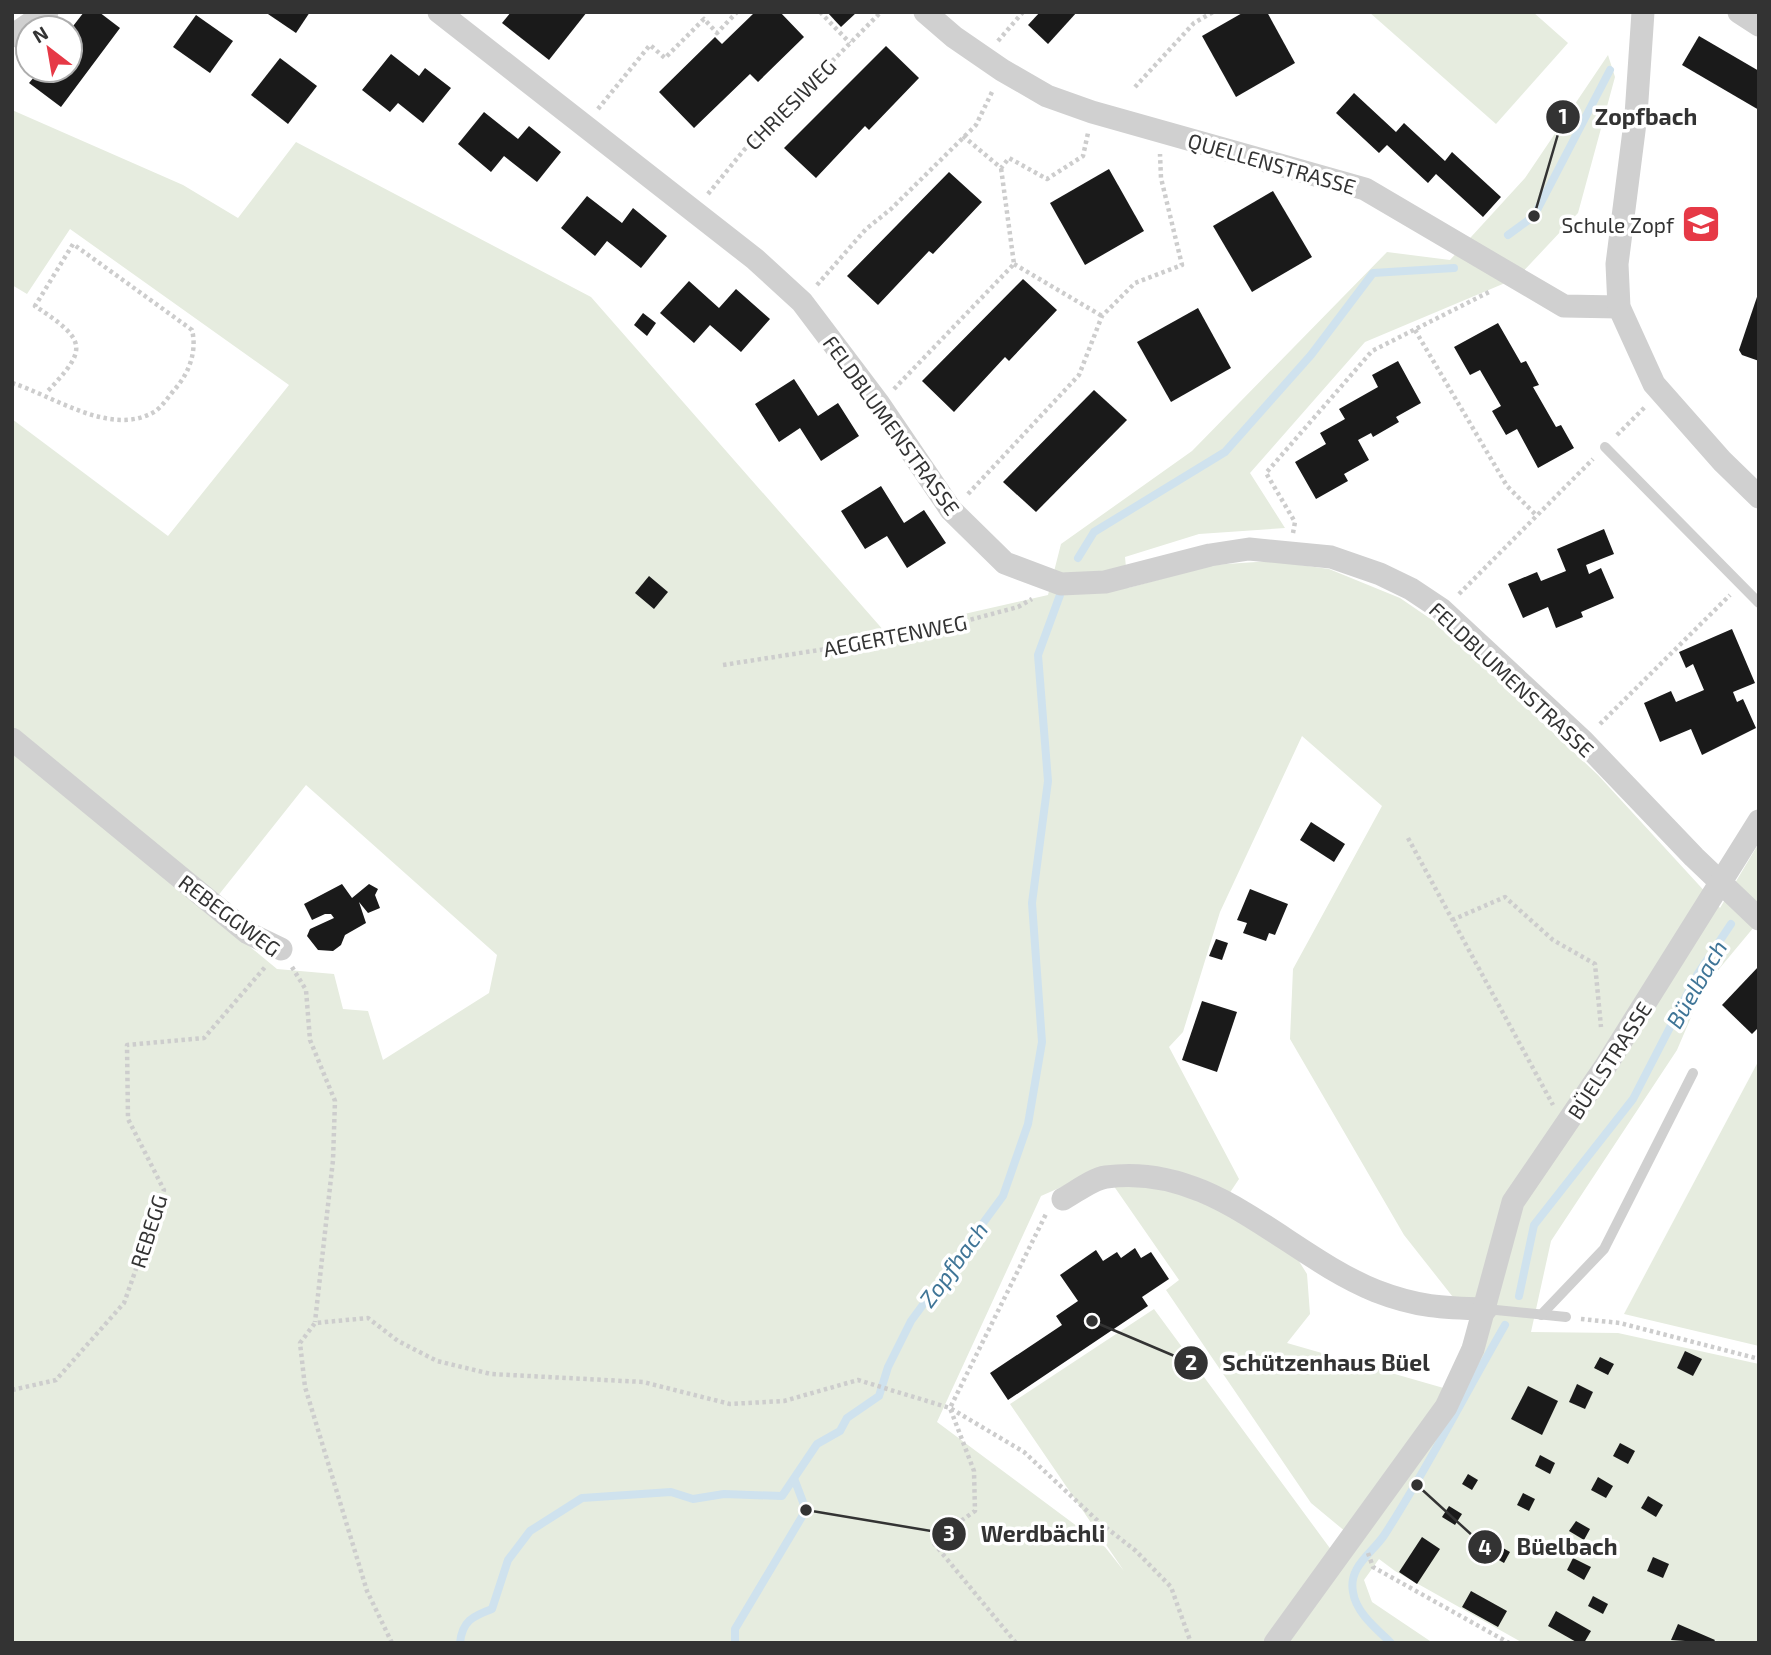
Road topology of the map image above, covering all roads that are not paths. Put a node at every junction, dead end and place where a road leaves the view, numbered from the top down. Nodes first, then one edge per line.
1 (47, 12) edge
2 (439, 12) edge
3 (925, 12) edge
4 (1643, 12) edge
5 (1739, 12) edge
6 (1759, 25) edge
7 (12, 36) edge
8 (1619, 307) junction
9 (1605, 447) road end
10 (1759, 497) edge
11 (1759, 603) edge
12 (12, 738) edge
13 (1759, 821) edge
14 (1723, 883) junction
15 (1759, 919) edge
16 (281, 949) road end
17 (1693, 1073) dead end
18 (1063, 1199) road end
19 (1486, 1310) junction
20 (1541, 1315) junction
21 (1566, 1317) road end
22 (1275, 1643) edge

1 - 7 street
2 - 14 street, FELDBLUMENSTRASSE
3 - 8 street, QUELLENSTRASSE
4 - 8 street
5 - 6 street
8 - 10 street
9 - 11 lane
12 - 16 street, REBEGGWEG
13 - 14 street, BÜELSTRASSE
14 - 15 street, FELDBLUMENSTRASSE
14 - 19 street, BÜELSTRASSE
17 - 20 lane
18 - 19 street
19 - 20 lane
19 - 22 street, BÜELSTRASSE
20 - 21 lane

